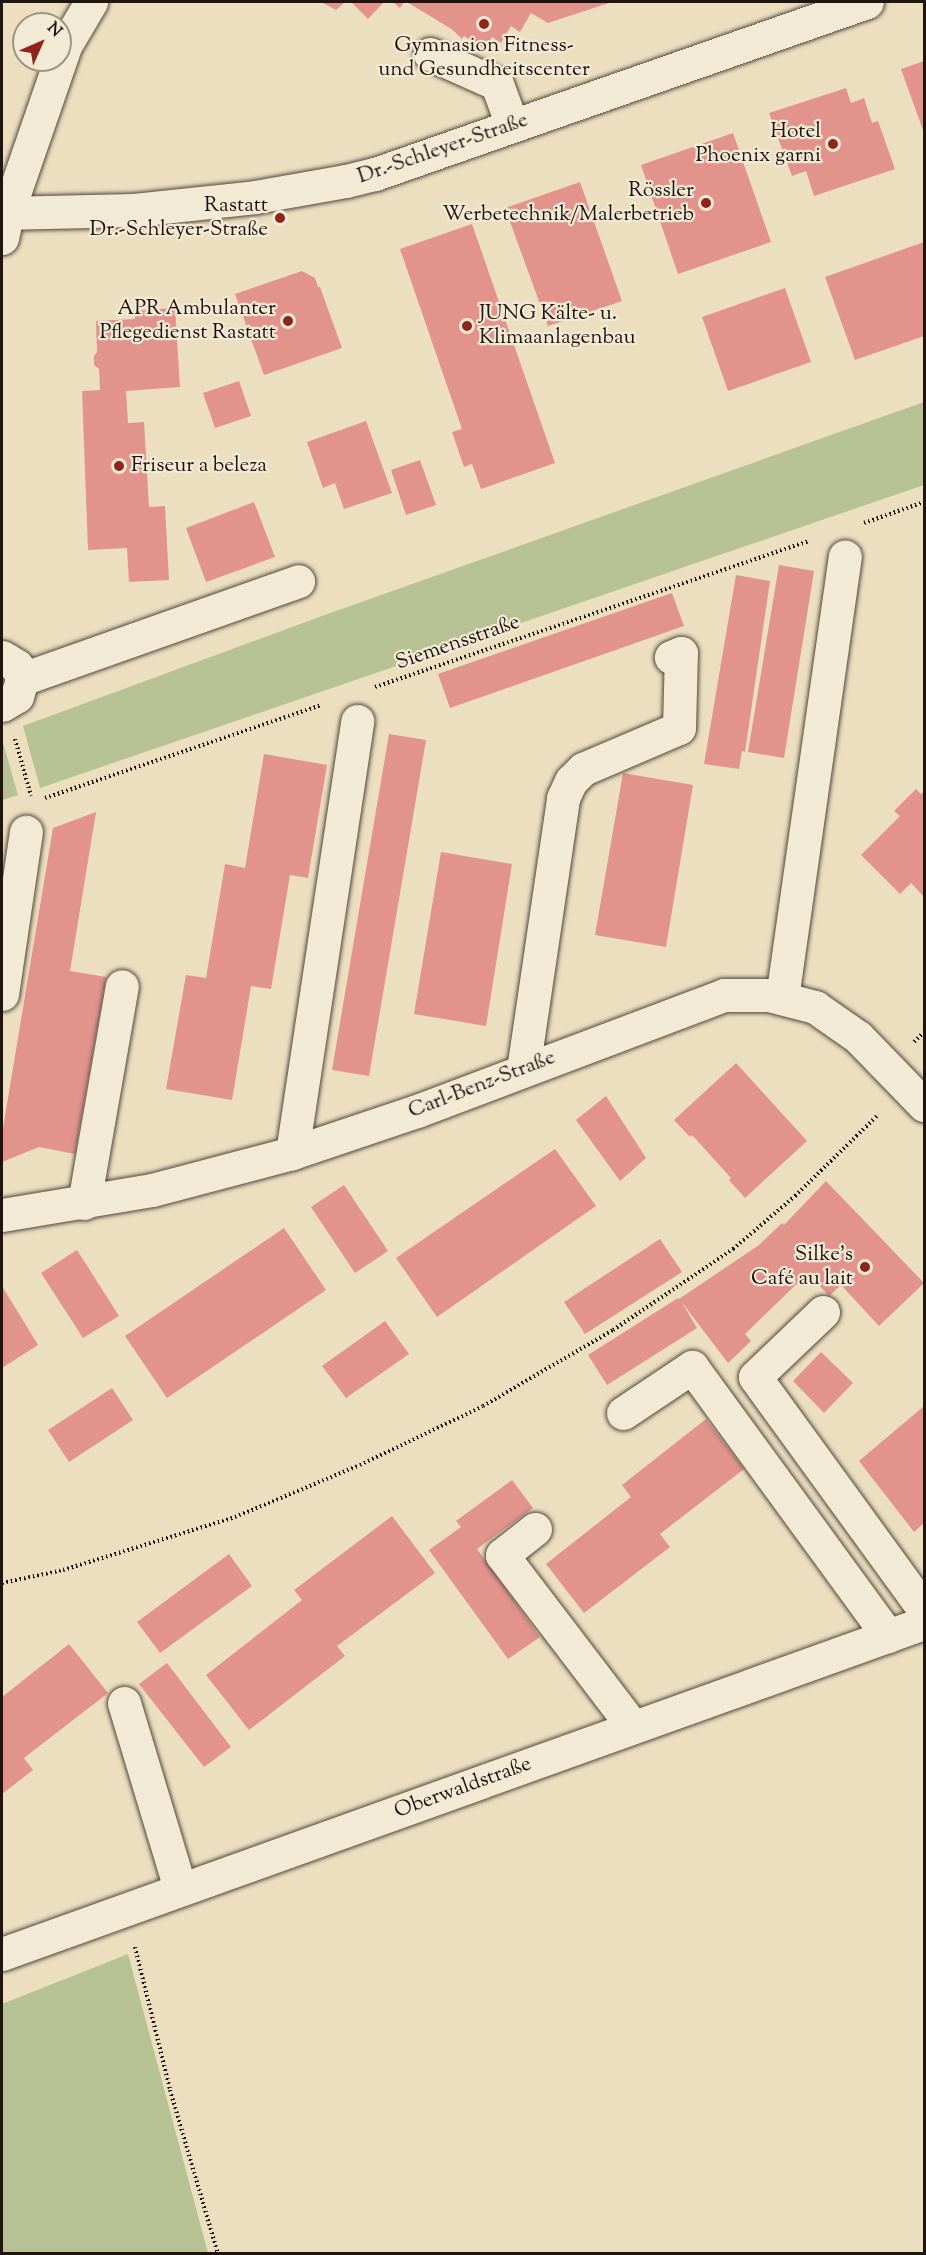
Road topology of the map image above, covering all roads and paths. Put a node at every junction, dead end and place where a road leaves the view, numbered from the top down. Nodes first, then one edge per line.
1 (91, 2) edge
2 (867, 2) edge
3 (818, 10) edge
4 (430, 54) dead end
5 (512, 125) junction
6 (3, 222) edge
7 (924, 502) edge
8 (857, 525) dead end
9 (812, 540) dead end
10 (845, 556) dead end
11 (298, 581) dead end
12 (671, 657) dead end
13 (8, 686) edge
14 (371, 688) dead end
15 (326, 703) dead end
16 (357, 721) dead end
17 (44, 798) dead end
18 (29, 817) joint
19 (122, 986) dead end
20 (2, 994) edge
21 (782, 998) junction
22 (523, 1070) junction
23 (916, 1095) edge
24 (292, 1153) junction
25 (84, 1203) junction
26 (2, 1215) edge
27 (823, 1312) dead end
28 (623, 1413) dead end
29 (535, 1529) dead end
30 (2, 1583) edge
31 (924, 1610) edge
32 (924, 1623) edge
33 (888, 1636) junction
34 (124, 1703) dead end
35 (633, 1727) junction
36 (180, 1889) junction
37 (126, 1910) junction
38 (2, 1954) edge
39 (218, 2253) edge

1 - 6 street
2 - 3 street, Dr.-Schleyer-Straße
3 - 5 street, Dr.-Schleyer-Straße
4 - 5 street
5 - 6 street, Dr.-Schleyer-Straße
7 - 8 path
9 - 14 path, Siemensstraße
10 - 21 street
11 - 13 street
12 - 22 street
13 - 18 path
15 - 17 path
16 - 24 street
18 - 20 street
19 - 25 street
21 - 22 street, Carl-Benz-Straße
21 - 23 street, Carl-Benz-Straße
22 - 24 street, Carl-Benz-Straße
23 - 30 path
24 - 25 street, Carl-Benz-Straße
25 - 26 street, Carl-Benz-Straße
27 - 31 street
28 - 33 street
29 - 35 street
32 - 33 street, Oberwaldstraße
33 - 35 street, Oberwaldstraße
34 - 36 street
35 - 36 street, Oberwaldstraße
36 - 37 street, Oberwaldstraße
37 - 38 street, Oberwaldstraße
37 - 39 path

